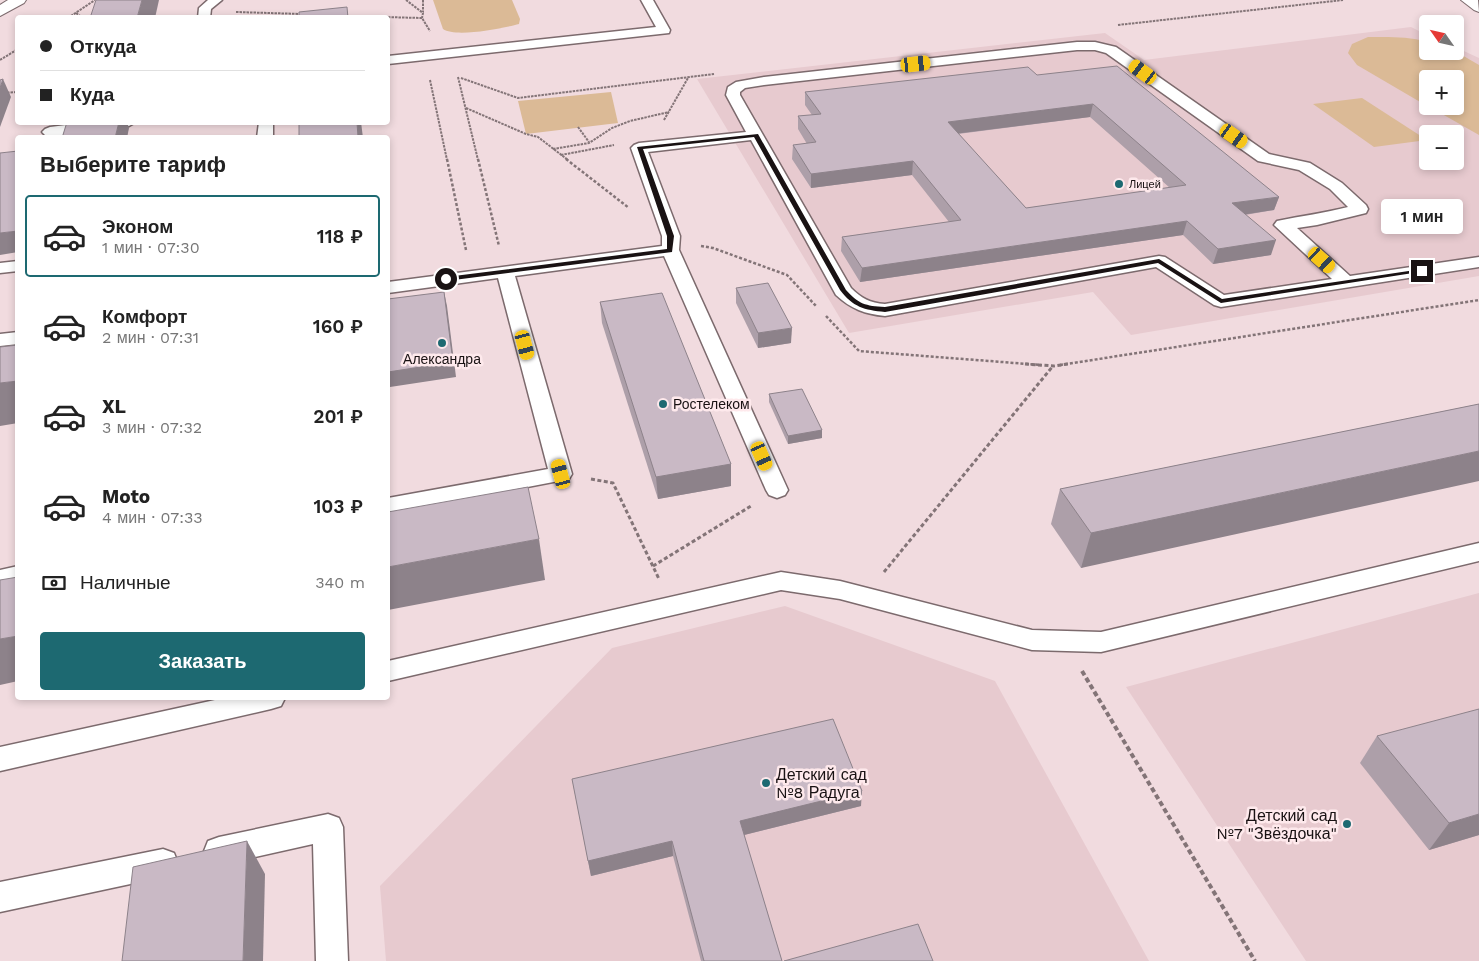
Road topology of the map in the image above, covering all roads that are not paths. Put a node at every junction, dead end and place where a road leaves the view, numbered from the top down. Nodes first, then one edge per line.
1 (19, 0) edge
2 (216, 0) edge
3 (646, 0) edge
4 (1468, 0) edge
5 (1479, 7) edge
6 (0, 11) edge
7 (204, 14) edge
8 (390, 60) edge
9 (103, 125) edge
10 (51, 131) edge
11 (756, 135) junction
12 (670, 246) junction
13 (1479, 262) edge
14 (15, 266) edge
15 (0, 268) edge
16 (505, 271) junction
17 (1347, 283) junction
18 (390, 287) edge
19 (15, 338) edge
20 (0, 340) edge
21 (777, 490) road end
22 (390, 506) edge
23 (1479, 552) edge
24 (15, 576) edge
25 (0, 579) edge
26 (390, 671) edge
27 (262, 700) edge
28 (0, 759) edge
29 (0, 897) edge
30 (332, 961) edge

1 - 6 main road
2 - 7 lane
3 - 8 lane
4 - 5 main road
9 - 10 lane
11 - 12 lane
11 - 17 lane
11 - 17 lane
12 - 16 lane
12 - 21 lane
13 - 17 lane
14 - 15 lane
16 - 18 lane
16 - 22 lane
19 - 20 lane
23 - 26 lane
24 - 25 lane
27 - 28 lane
29 - 30 lane

